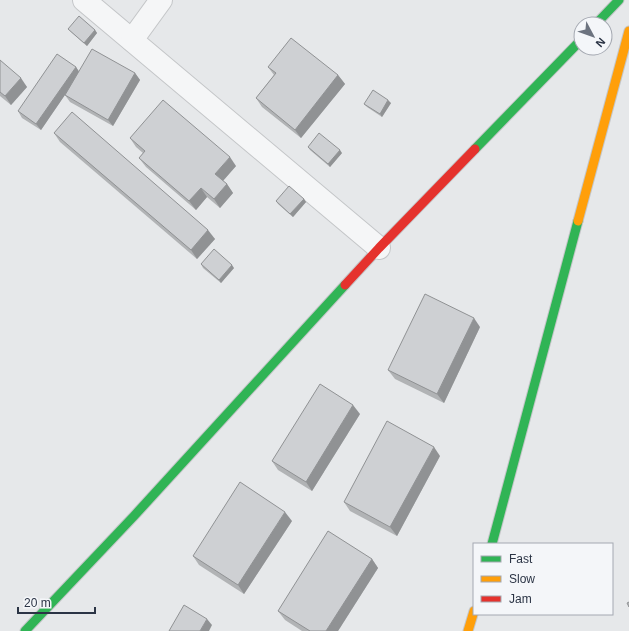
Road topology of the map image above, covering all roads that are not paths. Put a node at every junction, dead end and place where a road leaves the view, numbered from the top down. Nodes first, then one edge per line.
1 (84, 0) edge
2 (161, 0) edge
3 (620, 0) edge
4 (604, 16) edge
5 (629, 31) edge
6 (132, 40) junction
7 (573, 48) edge
8 (379, 248) junction
9 (492, 543) edge
10 (473, 614) edge
11 (25, 631) edge
12 (468, 631) edge

1 - 6 street
2 - 6 street
3 - 4 street
5 - 9 street
6 - 8 street
7 - 8 street
8 - 11 street
10 - 12 street

